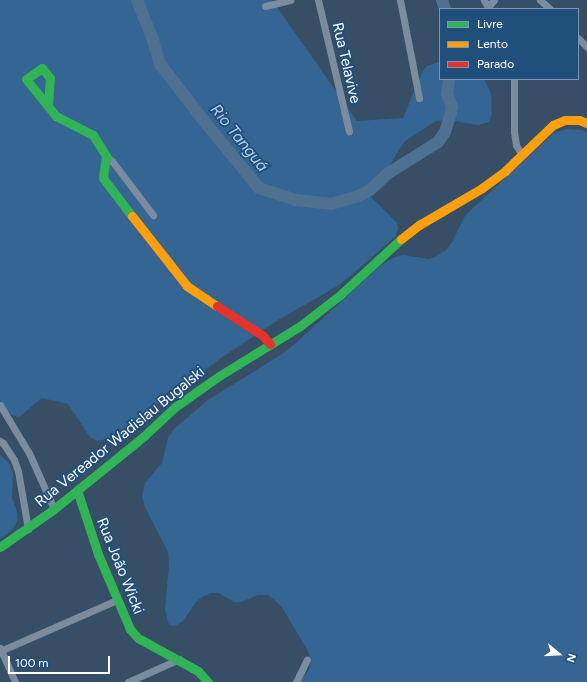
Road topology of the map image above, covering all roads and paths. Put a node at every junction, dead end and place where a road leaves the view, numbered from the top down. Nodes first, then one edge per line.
1 (290, 0) edge
2 (318, 0) edge
3 (400, 0) edge
4 (484, 0) edge
5 (494, 0) edge
6 (540, 0) edge
7 (265, 6) dead end
8 (488, 8) edge
9 (549, 8) edge
10 (579, 39) edge
11 (587, 47) edge
12 (514, 80) edge
13 (419, 98) dead end
14 (48, 106) dead end
15 (587, 124) edge
16 (349, 131) dead end
17 (522, 155) junction
18 (106, 156) junction
19 (153, 216) dead end
20 (270, 344) junction
21 (0, 405) edge
22 (0, 441) edge
23 (77, 490) junction
24 (54, 509) junction
25 (28, 529) junction
26 (0, 548) edge
27 (117, 600) junction
28 (0, 650) edge
29 (180, 659) junction
30 (307, 659) dead end
31 (15, 682) edge
32 (128, 682) edge
33 (208, 682) edge
34 (296, 682) edge

1 - 7 street
2 - 16 street, Rua Telavive
3 - 13 street
4 - 8 street
5 - 8 street
6 - 9 street
10 - 11 street
12 - 17 street
14 - 18 main road
15 - 17 main road, Rua Vereador Wadislau Bugalski
17 - 20 main road, Rua Vereador Wadislau Bugalski
18 - 19 street
18 - 20 main road
20 - 23 main road, Rua Vereador Wadislau Bugalski
21 - 24 street
22 - 25 street
23 - 24 main road, Rua Vereador Wadislau Bugalski
23 - 27 main road, Rua João Wicki
24 - 25 main road, Rua Vereador Wadislau Bugalski
25 - 26 main road, Rua Vereador Wadislau Bugalski
27 - 28 street
27 - 29 main road, Rua João Wicki
28 - 31 street
29 - 32 street
29 - 33 main road, Rua João Wicki
30 - 34 street

